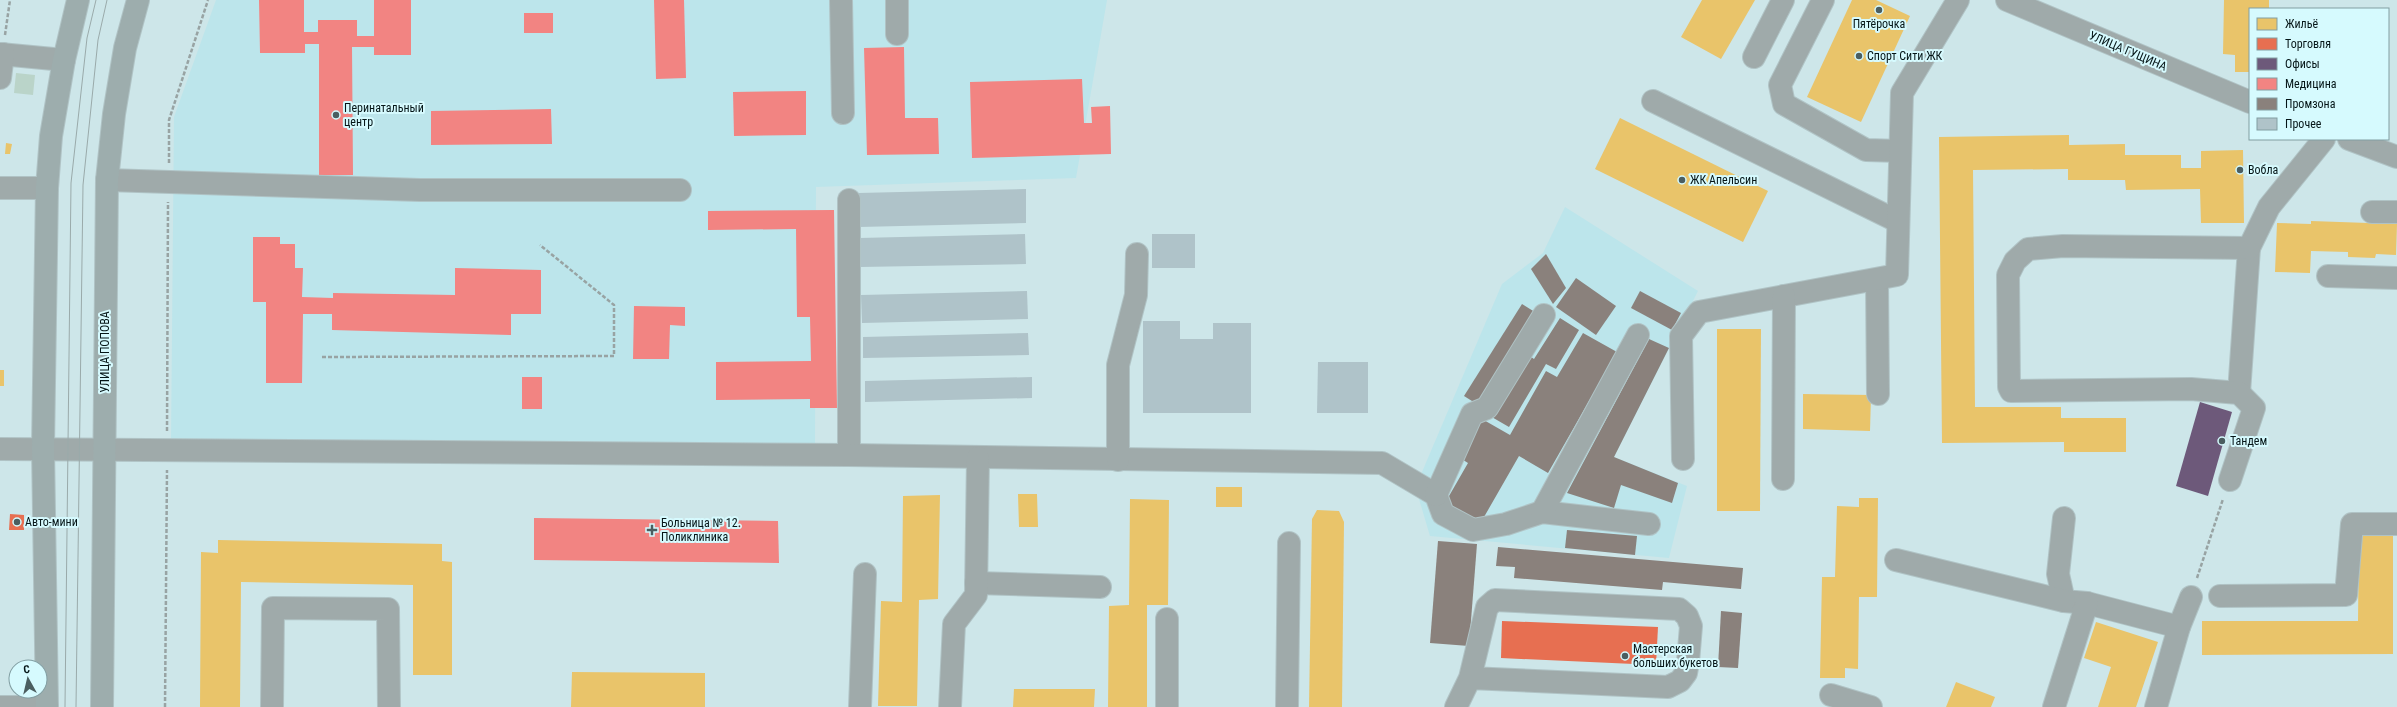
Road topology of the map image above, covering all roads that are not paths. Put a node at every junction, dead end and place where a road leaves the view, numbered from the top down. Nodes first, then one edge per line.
1 (78, 0) edge
2 (138, 0) edge
3 (841, 0) edge
4 (897, 0) edge
5 (1783, 0) edge
6 (1823, 0) edge
7 (1958, 0) edge
8 (2007, 0) edge
9 (897, 34) dead end
10 (1, 54) edge
11 (1754, 57) dead end
12 (64, 60) junction
13 (0, 78) edge
14 (1653, 101) dead end
15 (2249, 102) edge
16 (843, 113) dead end
17 (2323, 140) edge
18 (2352, 140) edge
19 (1900, 151) junction
20 (2397, 157) edge
21 (107, 180) junction
22 (0, 188) edge
23 (47, 188) junction
24 (680, 190) dead end
25 (849, 200) dead end
26 (2372, 212) dead end
27 (2397, 212) edge
28 (1897, 221) junction
29 (2249, 248) junction
30 (1138, 254) dead end
31 (2328, 276) dead end
32 (2397, 278) edge
33 (1877, 280) junction
34 (1784, 296) junction
35 (1544, 315) dead end
36 (1638, 334) dead end
37 (2239, 393) junction
38 (1878, 394) dead end
39 (43, 448) junction
40 (0, 449) edge
41 (104, 449) junction
42 (849, 455) junction
43 (978, 458) junction
44 (1683, 459) dead end
45 (1118, 460) junction
46 (1784, 479) dead end
47 (2230, 480) road end
48 (1436, 495) junction
49 (1542, 512) junction
50 (2064, 518) dead end
51 (1649, 524) dead end
52 (2397, 524) edge
53 (1289, 543) dead end
54 (1896, 560) dead end
55 (865, 574) dead end
56 (976, 583) junction
57 (1100, 587) dead end
58 (2220, 596) dead end
59 (2191, 597) road end
60 (2064, 601) junction
61 (2087, 603) junction
62 (1167, 619) dead end
63 (2178, 627) junction
64 (1470, 678) junction
65 (1831, 695) dead end
66 (0, 706) edge
67 (47, 707) edge
68 (102, 707) edge
69 (272, 707) edge
70 (389, 707) edge
71 (860, 707) edge
72 (950, 707) edge
73 (1166, 707) edge
74 (1287, 707) edge
75 (1456, 707) edge
76 (1871, 707) edge
77 (2054, 707) edge
78 (2156, 707) edge

1 - 12 main road
2 - 21 main road, УЛИЦА ПОПОВА
3 - 16 street
4 - 9 street
5 - 11 street
6 - 19 street
7 - 19 street
8 - 15 street, УЛИЦА ГУЩИНА
10 - 12 street
10 - 13 street
12 - 23 main road
14 - 28 street
17 - 29 street
18 - 20 street
19 - 28 street
21 - 24 street
21 - 41 main road, УЛИЦА ПОПОВА
22 - 23 street
23 - 39 main road
25 - 42 street
26 - 27 street
28 - 33 street
29 - 37 street
29 - 37 street
30 - 45 street
31 - 32 street
33 - 34 street
33 - 38 street
34 - 44 street
34 - 46 street
35 - 48 street
36 - 49 street
37 - 47 street
39 - 40 street
39 - 41 street
39 - 67 main road
41 - 42 street
41 - 68 main road, УЛИЦА ПОПОВА
42 - 43 street
43 - 45 street
43 - 56 street
45 - 48 street
48 - 49 street
49 - 51 street
50 - 60 street
52 - 58 street
53 - 74 street
54 - 60 street
55 - 71 street
56 - 57 street
56 - 72 street
59 - 63 street
60 - 61 street
61 - 63 street
61 - 77 street
62 - 73 street
63 - 78 street
64 - 64 street
64 - 75 street
65 - 76 street
66 - 67 street
69 - 70 street

